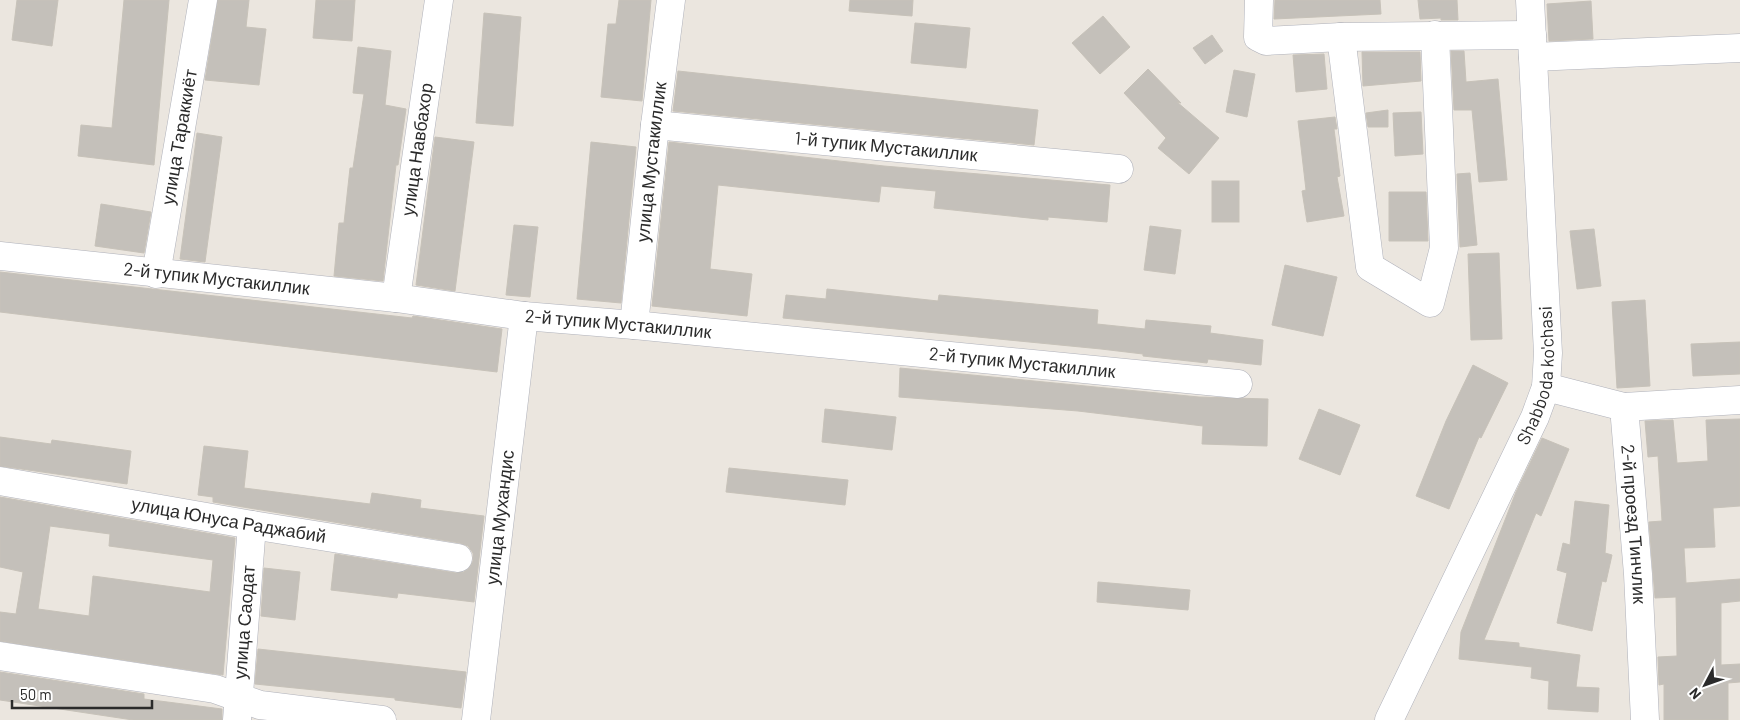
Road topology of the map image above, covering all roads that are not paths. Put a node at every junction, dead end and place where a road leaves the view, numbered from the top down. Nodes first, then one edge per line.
1 (203, 0) edge
2 (439, 0) edge
3 (671, 0) edge
4 (1259, 0) edge
5 (1530, 0) edge
6 (1435, 35) junction
7 (1341, 37) junction
8 (1533, 46) junction
9 (1740, 48) edge
10 (654, 125) junction
11 (1119, 169) dead end
12 (0, 256) edge
13 (156, 274) junction
14 (396, 298) junction
15 (524, 316) junction
16 (634, 325) junction
17 (1238, 384) dead end
18 (1546, 387) junction
19 (1740, 400) edge
20 (1624, 407) junction
21 (0, 481) edge
22 (252, 525) junction
23 (458, 558) dead end
24 (0, 656) edge
25 (239, 709) edge
26 (382, 720) edge
27 (476, 720) edge
28 (1389, 720) edge
29 (1645, 720) edge

1 - 13 street, улица Тараккиёт
2 - 14 street, улица Навбахор
3 - 10 street, улица Мустакиллик
4 - 7 street
5 - 8 street, Shabboda ko'chasi
6 - 7 street
6 - 7 street
6 - 8 street
8 - 9 street
8 - 18 street, Shabboda ko'chasi
10 - 11 street, 1-й тупик Мустакиллик
10 - 16 street, улица Мустакиллик
12 - 13 street, 2-й тупик Мустакиллик
13 - 14 street, 2-й тупик Мустакиллик
14 - 15 street, 2-й тупик Мустакиллик
15 - 16 street, 2-й тупик Мустакиллик
15 - 27 street, улица Мухандис
16 - 17 street, 2-й тупик Мустакиллик
18 - 20 street
18 - 28 street, Shabboda ko'chasi
19 - 20 street
20 - 29 street, 2-й проезд Тинчлик
21 - 22 street, улица Юнуса Раджабий
22 - 23 street, улица Юнуса Раджабий
22 - 25 street, улица Саодат
24 - 25 street
25 - 26 street

